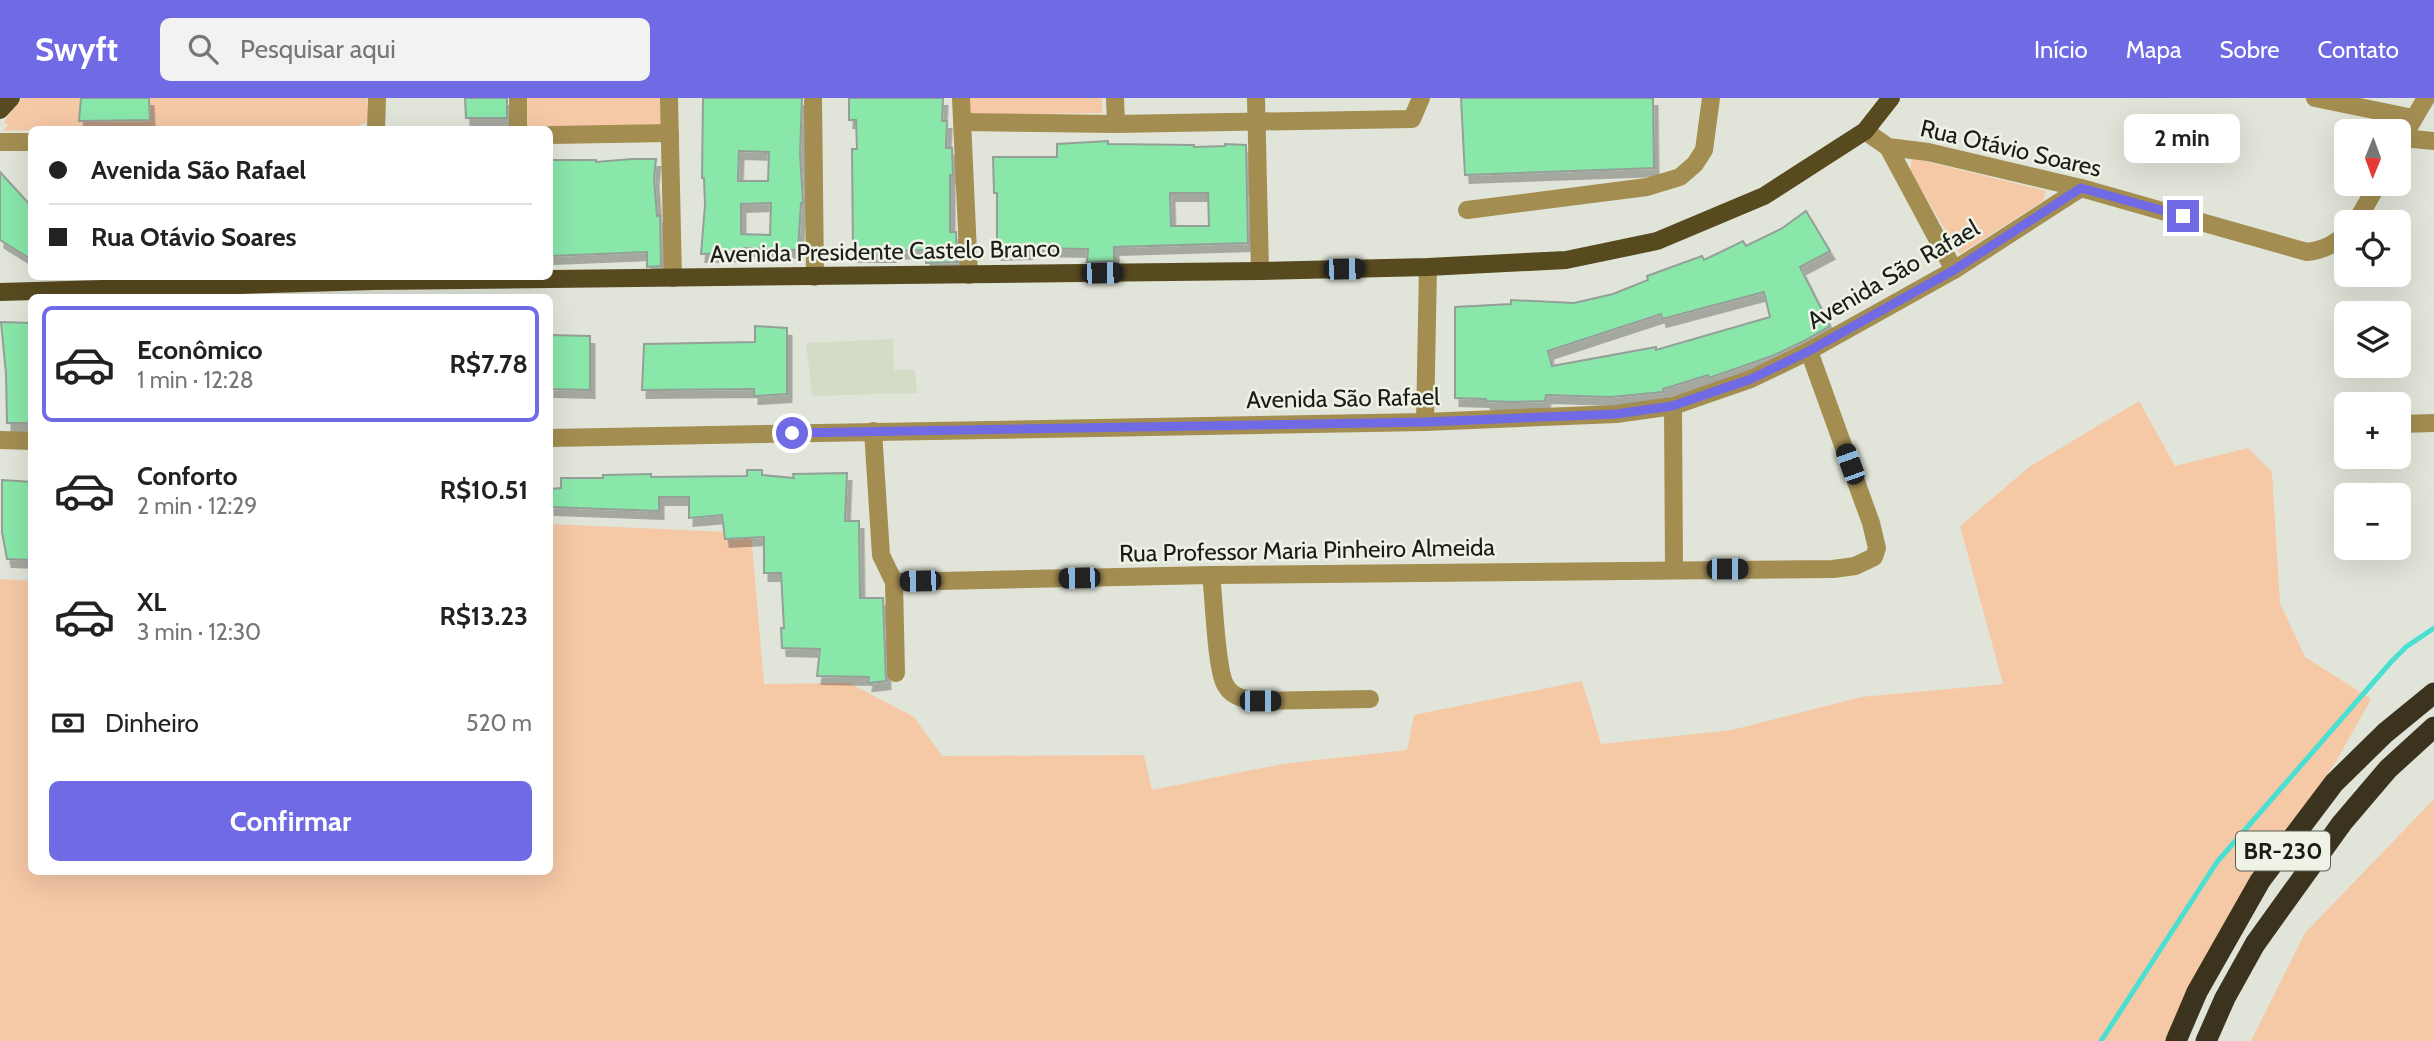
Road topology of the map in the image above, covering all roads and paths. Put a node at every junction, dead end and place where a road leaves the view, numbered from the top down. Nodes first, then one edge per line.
1 (11, 98) edge
2 (377, 98) edge
3 (518, 98) edge
4 (669, 98) edge
5 (813, 98) edge
6 (961, 98) edge
7 (1115, 98) edge
8 (1256, 98) edge
9 (1421, 98) edge
10 (1711, 98) edge
11 (1891, 98) edge
12 (2315, 98) edge
13 (2426, 98) edge
14 (0, 110) edge
15 (2413, 118) joint
16 (1257, 121) junction
17 (962, 122) junction
18 (1116, 124) junction
19 (376, 126) edge
20 (518, 126) edge
21 (1865, 131) junction
22 (670, 133) junction
23 (553, 135) edge
24 (2412, 141) edge
25 (2434, 141) edge
26 (0, 142) edge
27 (28, 142) edge
28 (1888, 148) junction
29 (2081, 188) junction
30 (1467, 210) dead end
31 (2334, 244) edge
32 (1428, 267) junction
33 (1954, 270) junction
34 (1260, 271) junction
35 (969, 275) junction
36 (815, 277) junction
37 (553, 278) edge
38 (673, 278) junction
39 (344, 280) edge
40 (0, 292) edge
41 (1809, 351) junction
42 (1672, 406) junction
43 (1425, 422) junction
44 (2434, 423) edge
45 (2411, 424) edge
46 (873, 431) junction
47 (553, 438) edge
48 (0, 440) edge
49 (28, 440) edge
50 (1674, 569) junction
51 (1211, 575) junction
52 (894, 582) junction
53 (896, 673) dead end
54 (2434, 693) edge
55 (1370, 699) dead end
56 (2434, 727) edge
57 (2176, 1041) edge
58 (2206, 1041) edge

1 - 14 main road
2 - 19 street
3 - 20 street
4 - 22 street
5 - 36 street
6 - 17 street
7 - 18 street
8 - 16 street
9 - 16 street
10 - 30 street
11 - 21 main road, Avenida Presidente Castelo Branco
12 - 15 street
13 - 15 street
16 - 18 street
16 - 34 street
17 - 18 street
17 - 35 street
21 - 28 street, Rua Otávio Soares
21 - 32 main road, Avenida Presidente Castelo Branco
22 - 23 street
22 - 38 street
24 - 25 street
26 - 27 street
28 - 29 street, Rua Otávio Soares
28 - 33 street, Rua Otávio Soares
29 - 31 street, Rua Otávio Soares
29 - 33 street, Avenida São Rafael
32 - 34 main road, Avenida Presidente Castelo Branco
32 - 43 street
33 - 41 street, Avenida São Rafael
34 - 35 main road, Avenida Presidente Castelo Branco
35 - 36 main road, Avenida Presidente Castelo Branco
36 - 38 main road, Avenida Presidente Castelo Branco
37 - 38 main road, Avenida Presidente Castelo Branco
39 - 40 main road, Avenida Presidente Castelo Branco
41 - 42 street, Avenida São Rafael
41 - 50 street, Rua Professor Maria Pinheiro Almeida
42 - 43 street, Avenida São Rafael
42 - 50 street
43 - 46 street, Avenida São Rafael
44 - 45 street
46 - 47 street, Avenida São Rafael
46 - 52 street
48 - 49 street
50 - 51 street, Rua Professor Maria Pinheiro Almeida
51 - 52 street, Rua Professor Maria Pinheiro Almeida
51 - 55 street
52 - 53 street
54 - 57 highway, BR-230
56 - 58 highway, BR-230

